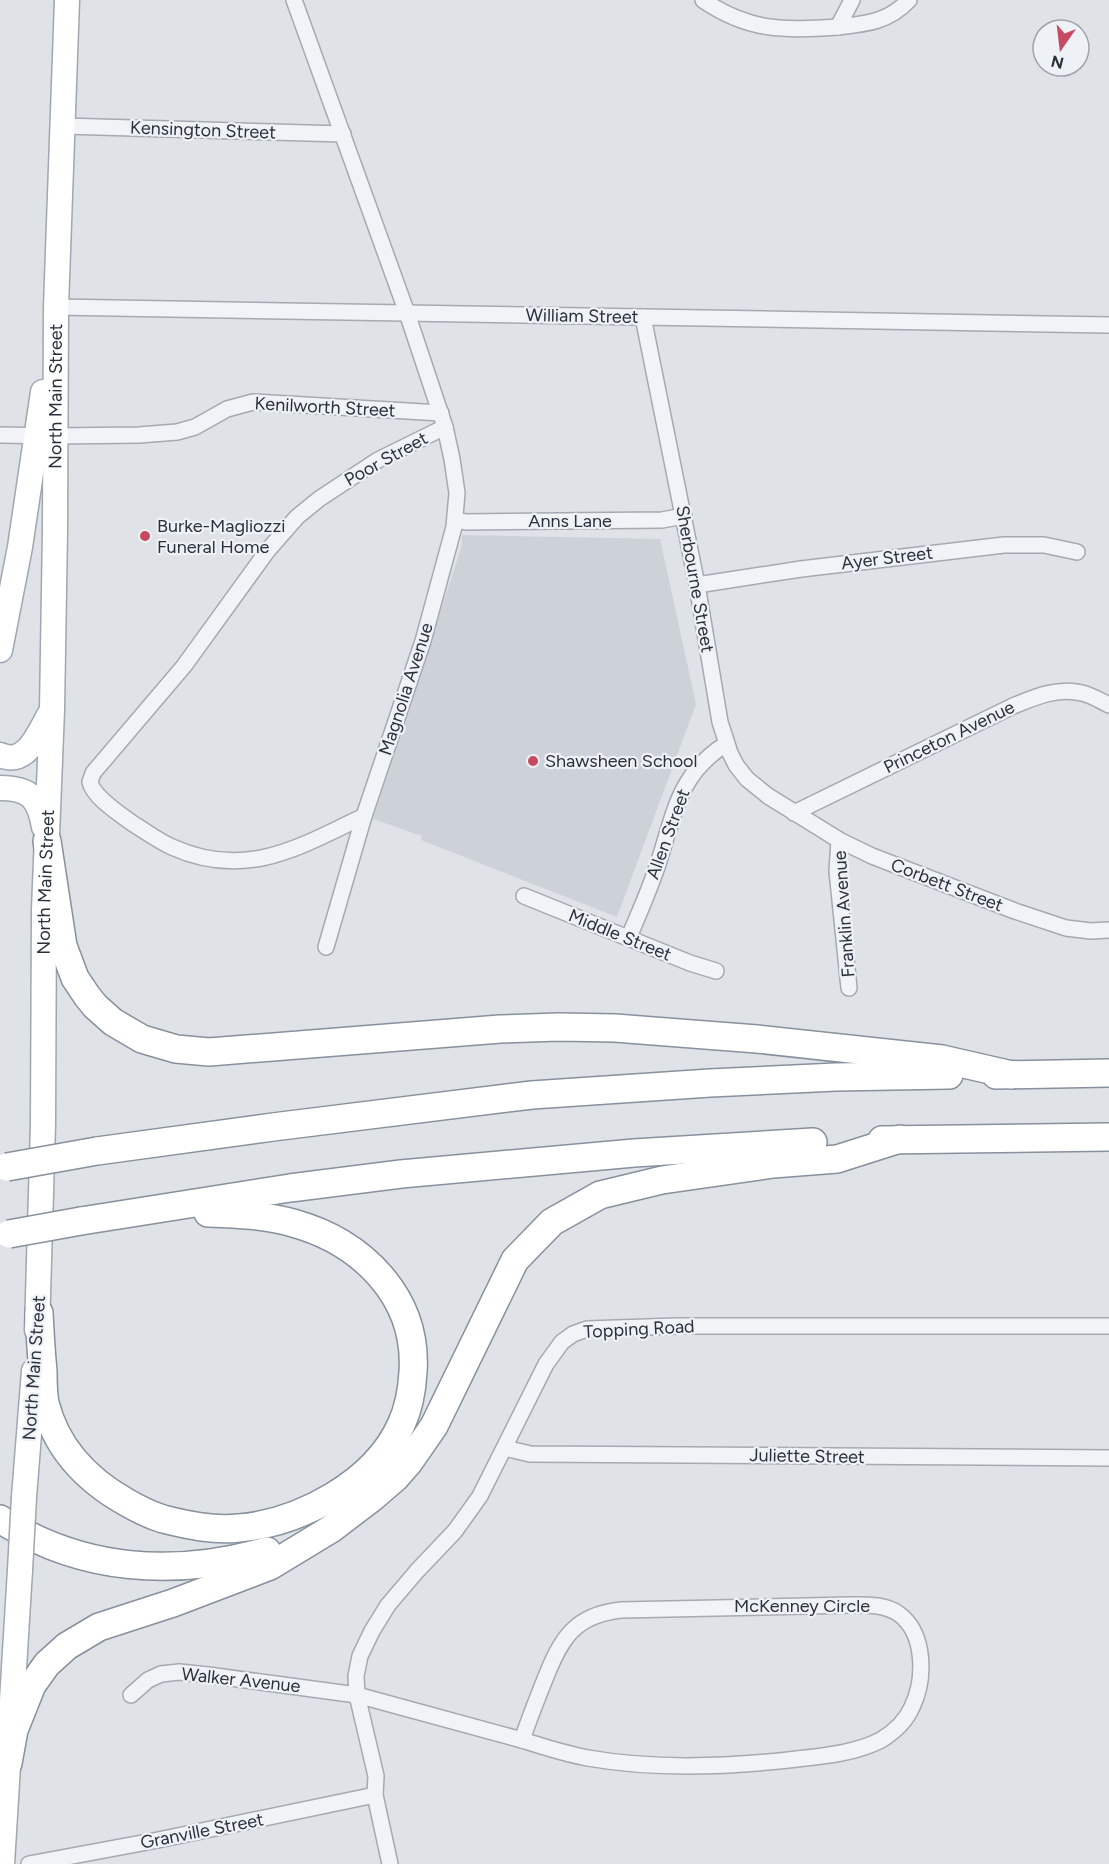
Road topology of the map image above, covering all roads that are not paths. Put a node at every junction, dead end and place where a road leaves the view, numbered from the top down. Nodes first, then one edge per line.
1 (67, 0) edge
2 (294, 0) edge
3 (703, 0) edge
4 (852, 0) edge
5 (909, 0) edge
6 (838, 27) junction
7 (63, 126) junction
8 (343, 134) junction
9 (56, 307) junction
10 (406, 313) junction
11 (643, 317) junction
12 (1109, 325) edge
13 (443, 420) junction
14 (0, 435) edge
15 (46, 436) junction
16 (684, 516) junction
17 (461, 521) junction
18 (1077, 552) dead end
19 (697, 585) junction
20 (1, 644) edge
21 (1109, 705) edge
22 (52, 710) junction
23 (726, 744) junction
24 (0, 755) edge
25 (0, 788) edge
26 (794, 813) junction
27 (364, 816) junction
28 (839, 840) junction
29 (47, 841) junction
30 (524, 896) dead end
31 (1109, 930) edge
32 (629, 937) junction
33 (326, 947) dead end
34 (716, 971) dead end
35 (849, 988) dead end
36 (1109, 1073) edge
37 (1012, 1074) junction
38 (1109, 1137) edge
39 (900, 1139) junction
40 (3, 1167) edge
41 (146, 1211) junction
42 (5, 1235) edge
43 (39, 1312) junction
44 (1109, 1326) edge
45 (505, 1448) junction
46 (1109, 1458) edge
47 (350, 1515) junction
48 (0, 1519) edge
49 (131, 1695) dead end
50 (357, 1695) junction
51 (522, 1740) junction
52 (8, 1763) junction
53 (375, 1795) junction
54 (2, 1864) edge
55 (29, 1864) edge
56 (390, 1864) edge

1 - 7 main road, North Main Street
2 - 8 street, Poor Street
3 - 6 street
4 - 6 street
5 - 6 street
7 - 8 street, Kensington Street
7 - 9 main road, North Main Street
8 - 10 street, Poor Street
9 - 10 street, William Street
9 - 15 main road, North Main Street
10 - 11 street, William Street
10 - 13 street, Poor Street
11 - 12 street, William Street
11 - 16 street, Sherbourne Street
13 - 15 street, Kenilworth Street
13 - 17 street, Magnolia Avenue
13 - 27 street, Poor Street
14 - 15 street, Kenilworth Street
15 - 20 main road
15 - 22 main road, North Main Street
16 - 17 street, Anns Lane
16 - 19 street, Sherbourne Street
17 - 27 street, Magnolia Avenue
18 - 19 street, Ayer Street
19 - 23 street, Sherbourne Street
21 - 26 street, Princeton Avenue
22 - 24 main road
22 - 29 main road, North Main Street
23 - 26 street, Sherbourne Street
23 - 32 street, Allen Street
25 - 29 main road
26 - 28 street, Corbett Street
27 - 33 street, Magnolia Avenue
28 - 31 street, Corbett Street
28 - 35 street, Franklin Avenue
29 - 37 highway
29 - 43 main road, North Main Street
30 - 32 street, Middle Street
32 - 34 street, Middle Street
36 - 37 highway
37 - 40 highway, bridge
38 - 39 highway
39 - 41 highway
39 - 47 highway
41 - 42 highway, bridge
41 - 43 highway
43 - 52 main road, North Main Street, bridge
44 - 45 street, Topping Road
45 - 46 street, Juliette Street
45 - 50 street, Topping Road
47 - 48 highway
47 - 52 highway
49 - 50 street, Walker Avenue
50 - 51 street, McKenney Circle
50 - 53 street, Topping Road
51 - 51 street, McKenney Circle
52 - 54 main road, North Main Street
53 - 55 street, Granville Street
53 - 56 street, Topping Road

